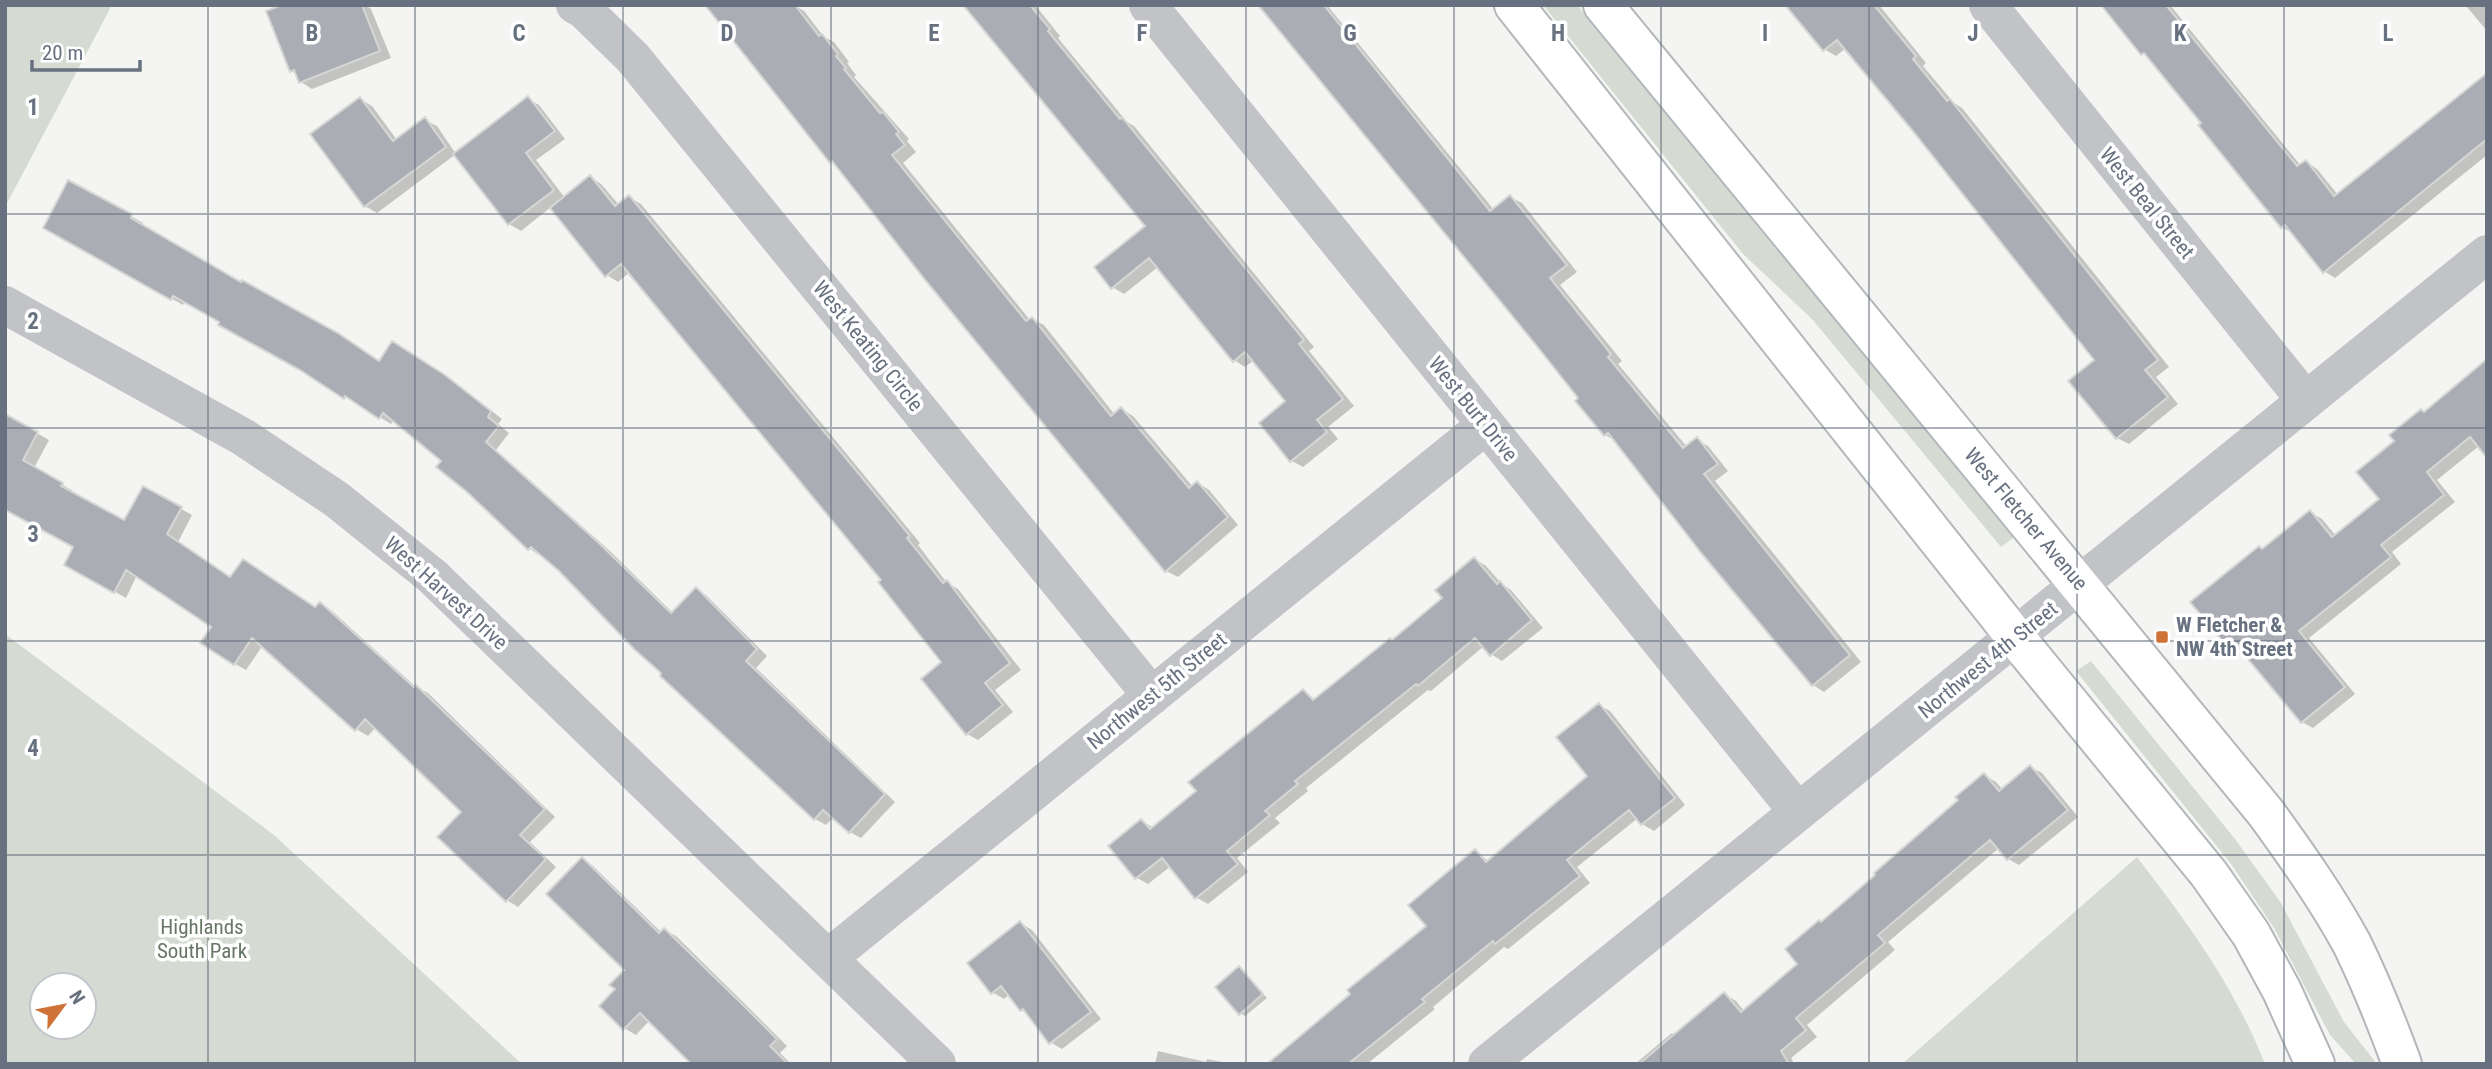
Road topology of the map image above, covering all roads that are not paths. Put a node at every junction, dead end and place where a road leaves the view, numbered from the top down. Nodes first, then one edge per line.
1 (575, 5) edge
2 (1148, 5) edge
3 (1514, 5) edge
4 (1603, 5) edge
5 (1988, 5) edge
6 (2487, 254) edge
7 (5, 305) edge
8 (2306, 401) junction
9 (1486, 425) junction
10 (2080, 585) junction
11 (2016, 638) junction
12 (1152, 696) junction
13 (1798, 812) junction
14 (828, 958) junction
15 (937, 1064) edge
16 (1487, 1064) edge
17 (2315, 1064) edge
18 (2402, 1064) edge

1 - 12 street, West Keating Circle
2 - 9 street, West Burt Drive
3 - 11 main road
4 - 10 main road, West Fletcher Avenue
5 - 8 street, West Beal Street
6 - 8 street, Northwest 4th Street
7 - 14 street, West Harvest Drive
8 - 10 street, Northwest 4th Street
9 - 12 street, Northwest 5th Street
9 - 13 street, West Burt Drive
10 - 11 street, Northwest 4th Street
10 - 18 main road, West Fletcher Avenue
11 - 13 street, Northwest 4th Street
11 - 17 main road
12 - 14 street, Northwest 5th Street
13 - 16 street, Northwest 4th Street
14 - 15 street

